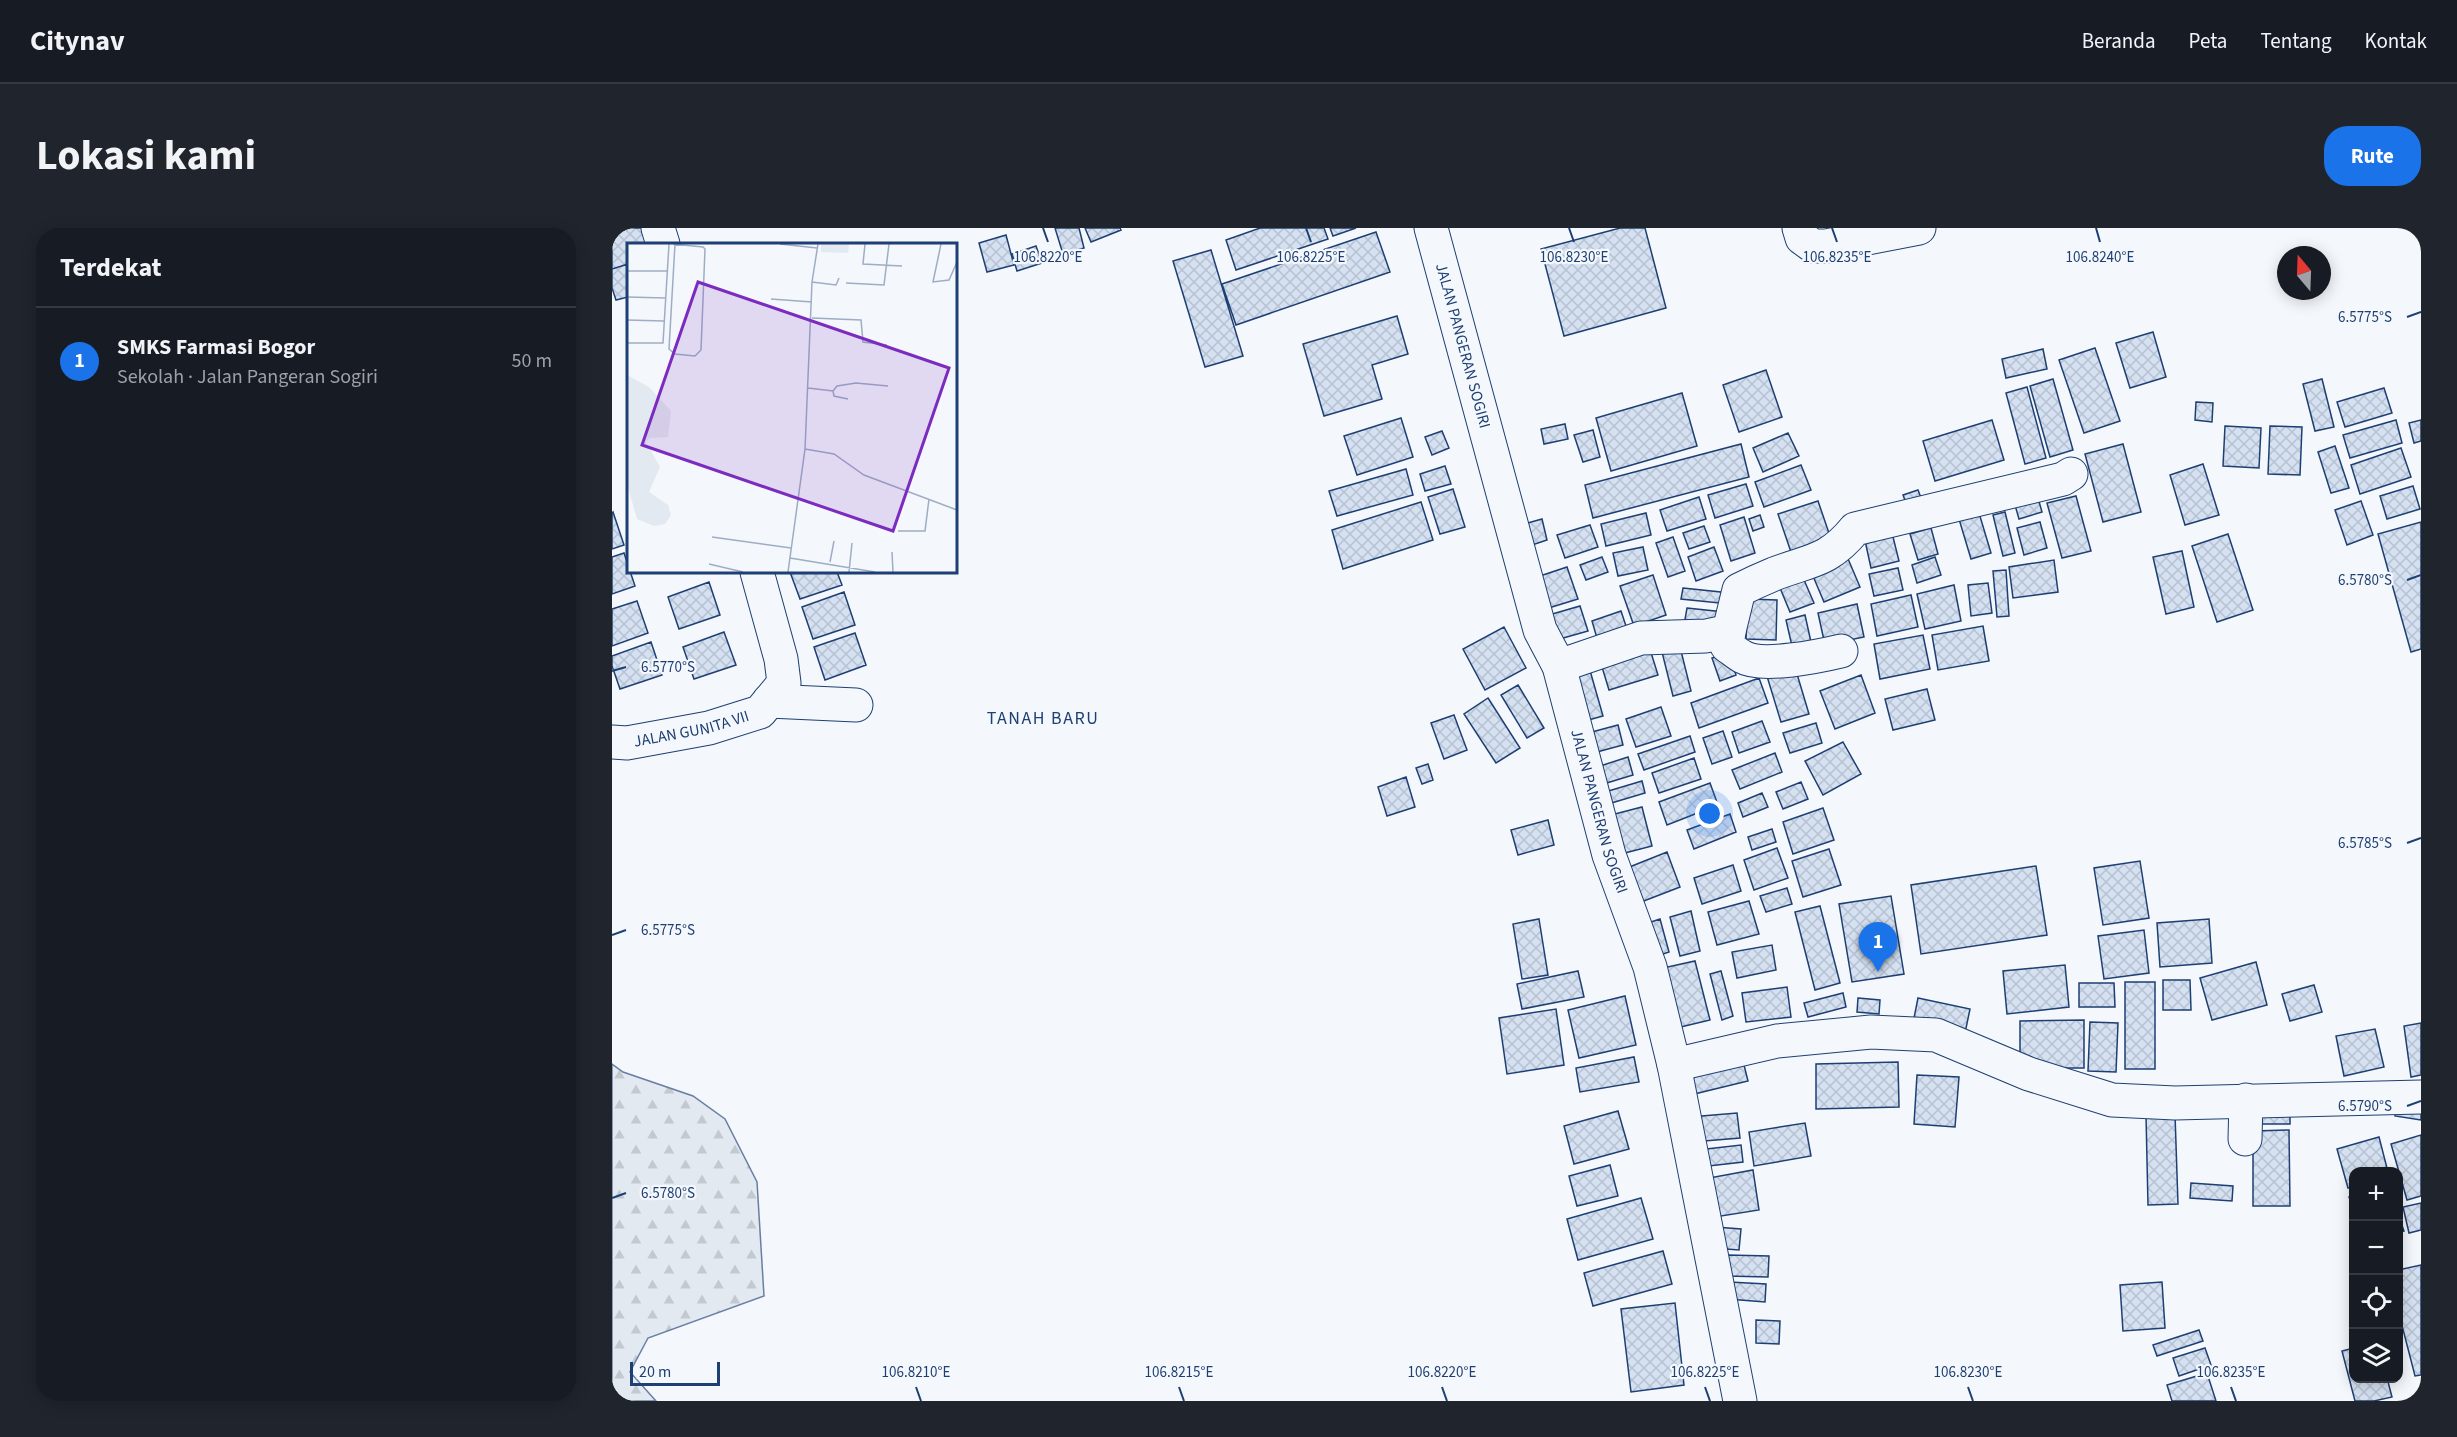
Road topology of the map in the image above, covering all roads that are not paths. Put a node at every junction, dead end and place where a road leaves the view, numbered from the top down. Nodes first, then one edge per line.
1 (658, 228) edge
2 (1431, 228) edge
3 (1799, 228) edge
4 (1919, 228) edge
5 (663, 243) edge
6 (2071, 474) dead end
7 (757, 573) edge
8 (1729, 632) junction
9 (1841, 651) dead end
10 (1559, 666) junction
11 (769, 701) junction
12 (856, 705) dead end
13 (612, 742) edge
14 (1674, 1065) junction
15 (2421, 1097) edge
16 (2246, 1100) junction
17 (2245, 1139) dead end
18 (1740, 1401) edge

1 - 5 street
2 - 10 street, JALAN PANGERAN SOGIRI
3 - 4 street
6 - 8 street
7 - 11 street, JALAN GUNITA VII
8 - 9 street
8 - 10 street
10 - 14 street, JALAN PANGERAN SOGIRI
11 - 12 street
11 - 13 street, JALAN GUNITA VII
14 - 16 street
14 - 18 street, JALAN PANGERAN SOGIRI
15 - 16 street
16 - 17 street

